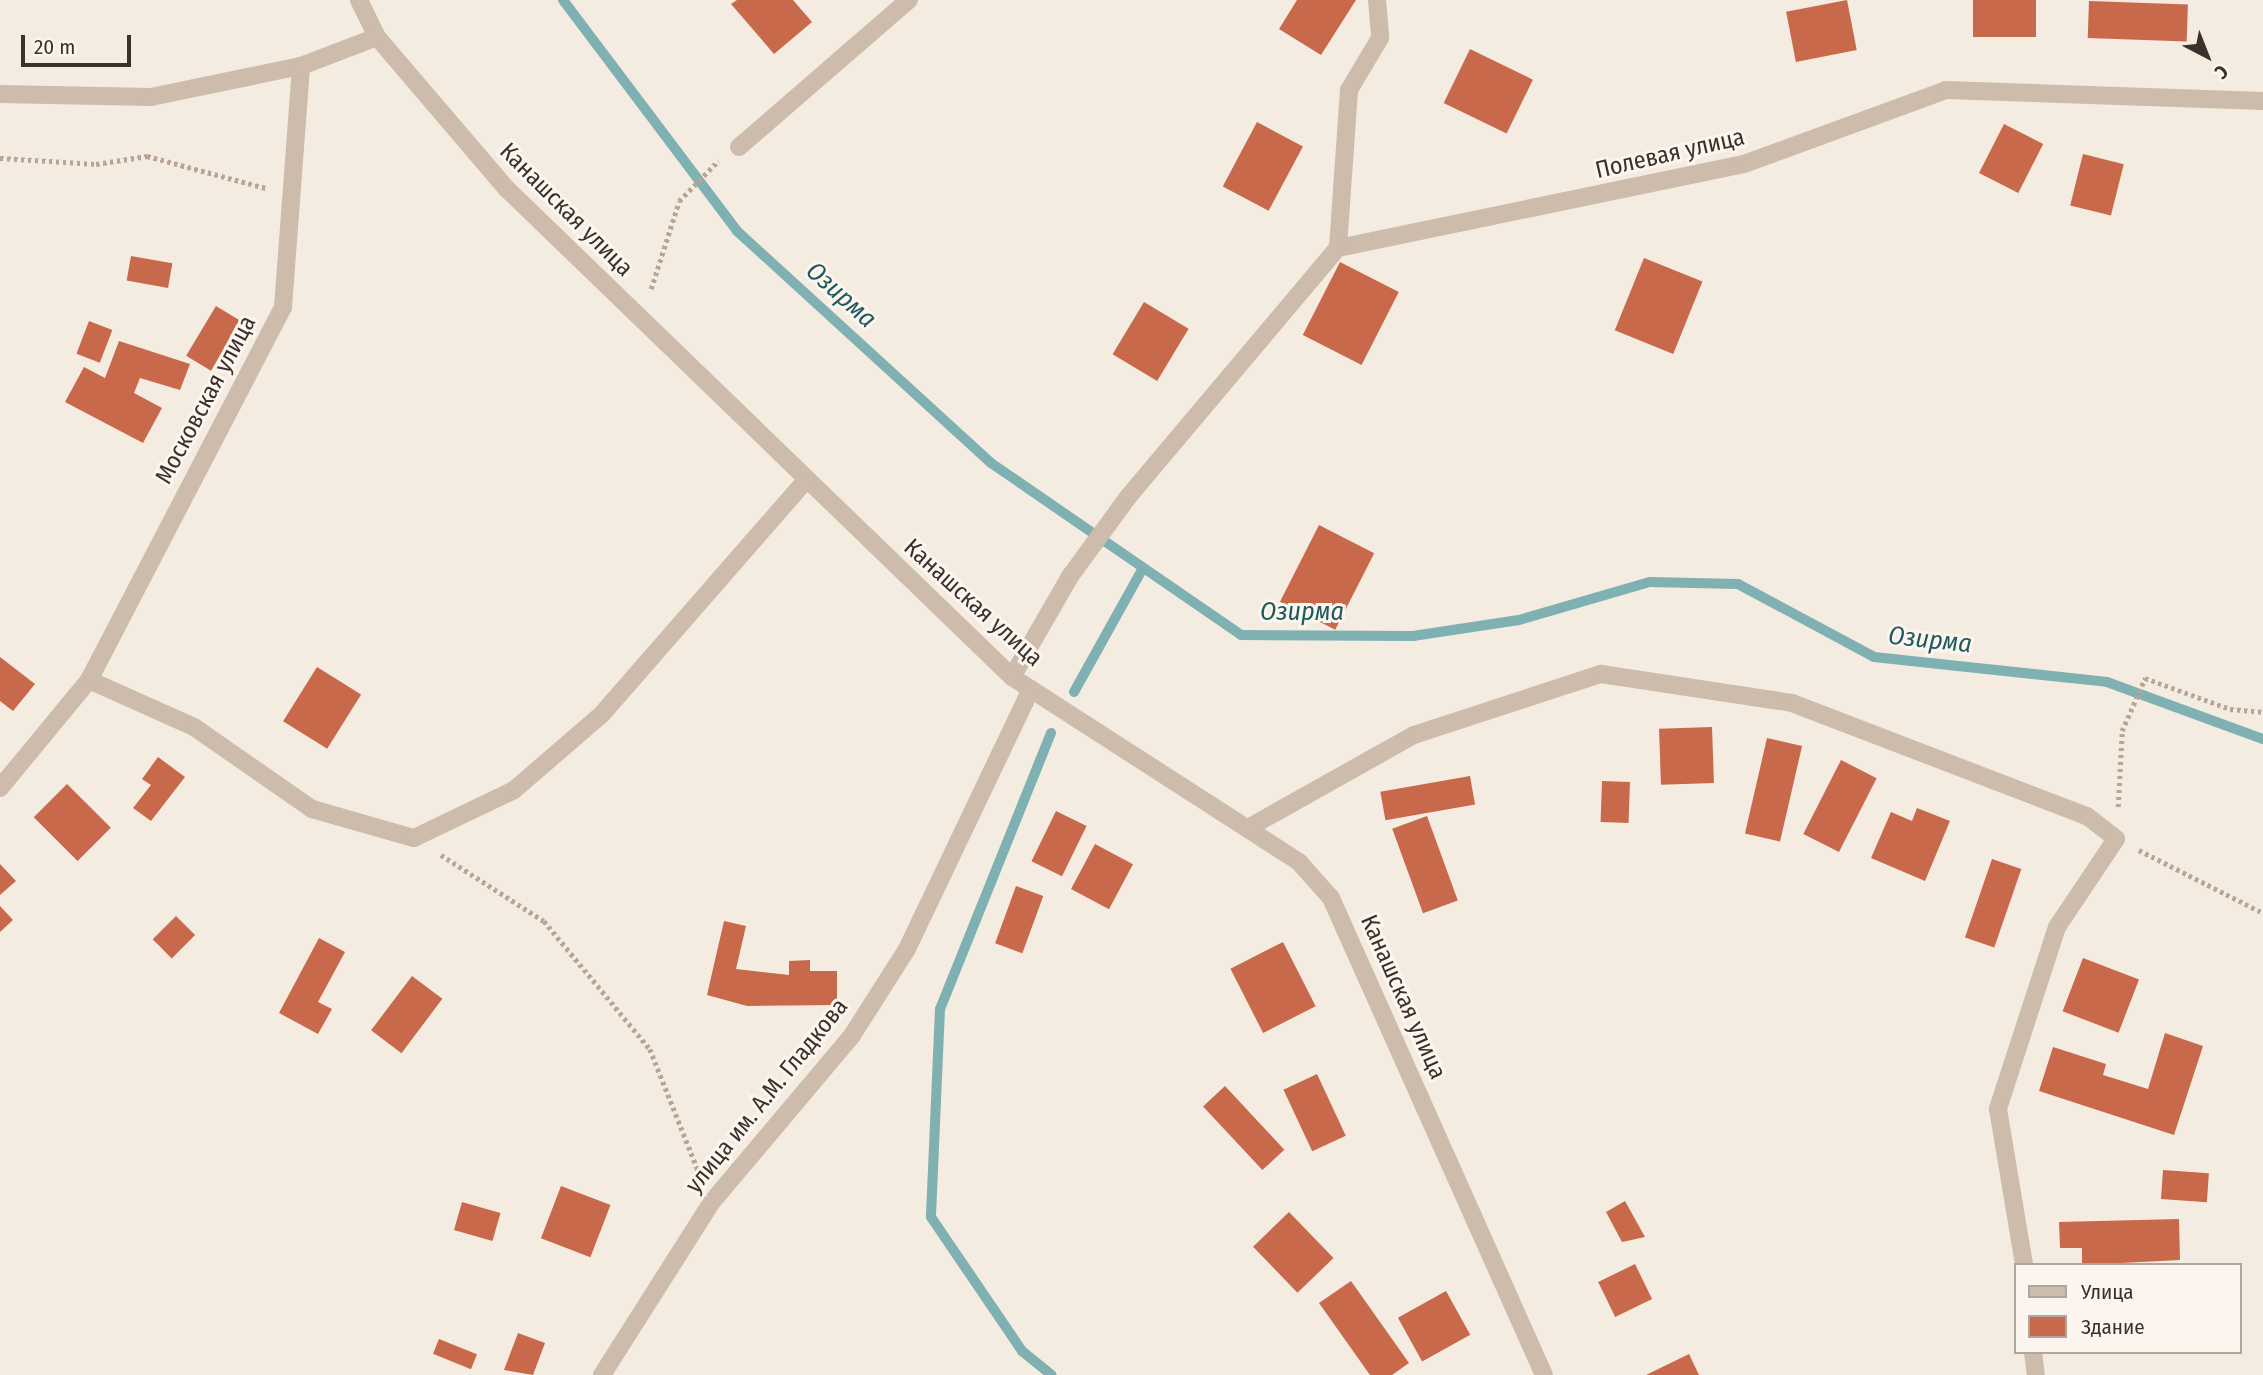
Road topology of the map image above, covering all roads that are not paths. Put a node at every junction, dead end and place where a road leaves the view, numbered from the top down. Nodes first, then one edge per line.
1 (359, 0) edge
2 (909, 0) edge
3 (1377, 0) edge
4 (377, 37) junction
5 (301, 66) junction
6 (0, 94) edge
7 (2263, 100) edge
8 (739, 147) dead end
9 (1338, 248) junction
10 (806, 480) junction
11 (1012, 677) junction
12 (89, 680) junction
13 (1031, 689) junction
14 (0, 788) edge
15 (1248, 828) junction
16 (2024, 1263) edge
17 (2033, 1354) edge
18 (602, 1375) edge
19 (1544, 1375) edge
20 (2036, 1375) edge

1 - 4 street, Канашская улица
2 - 8 street
3 - 9 street
4 - 5 street
4 - 10 street, Канашская улица
5 - 6 street
5 - 12 street, Московская улица
7 - 9 street, Полевая улица
9 - 11 street
10 - 11 street, Канашская улица
10 - 12 street
11 - 13 street, Канашская улица
12 - 14 street, Московская улица
13 - 15 street, Канашская улица
13 - 18 street, улица им. А.М. Гладкова
15 - 16 street
15 - 19 street, Канашская улица
17 - 20 street

